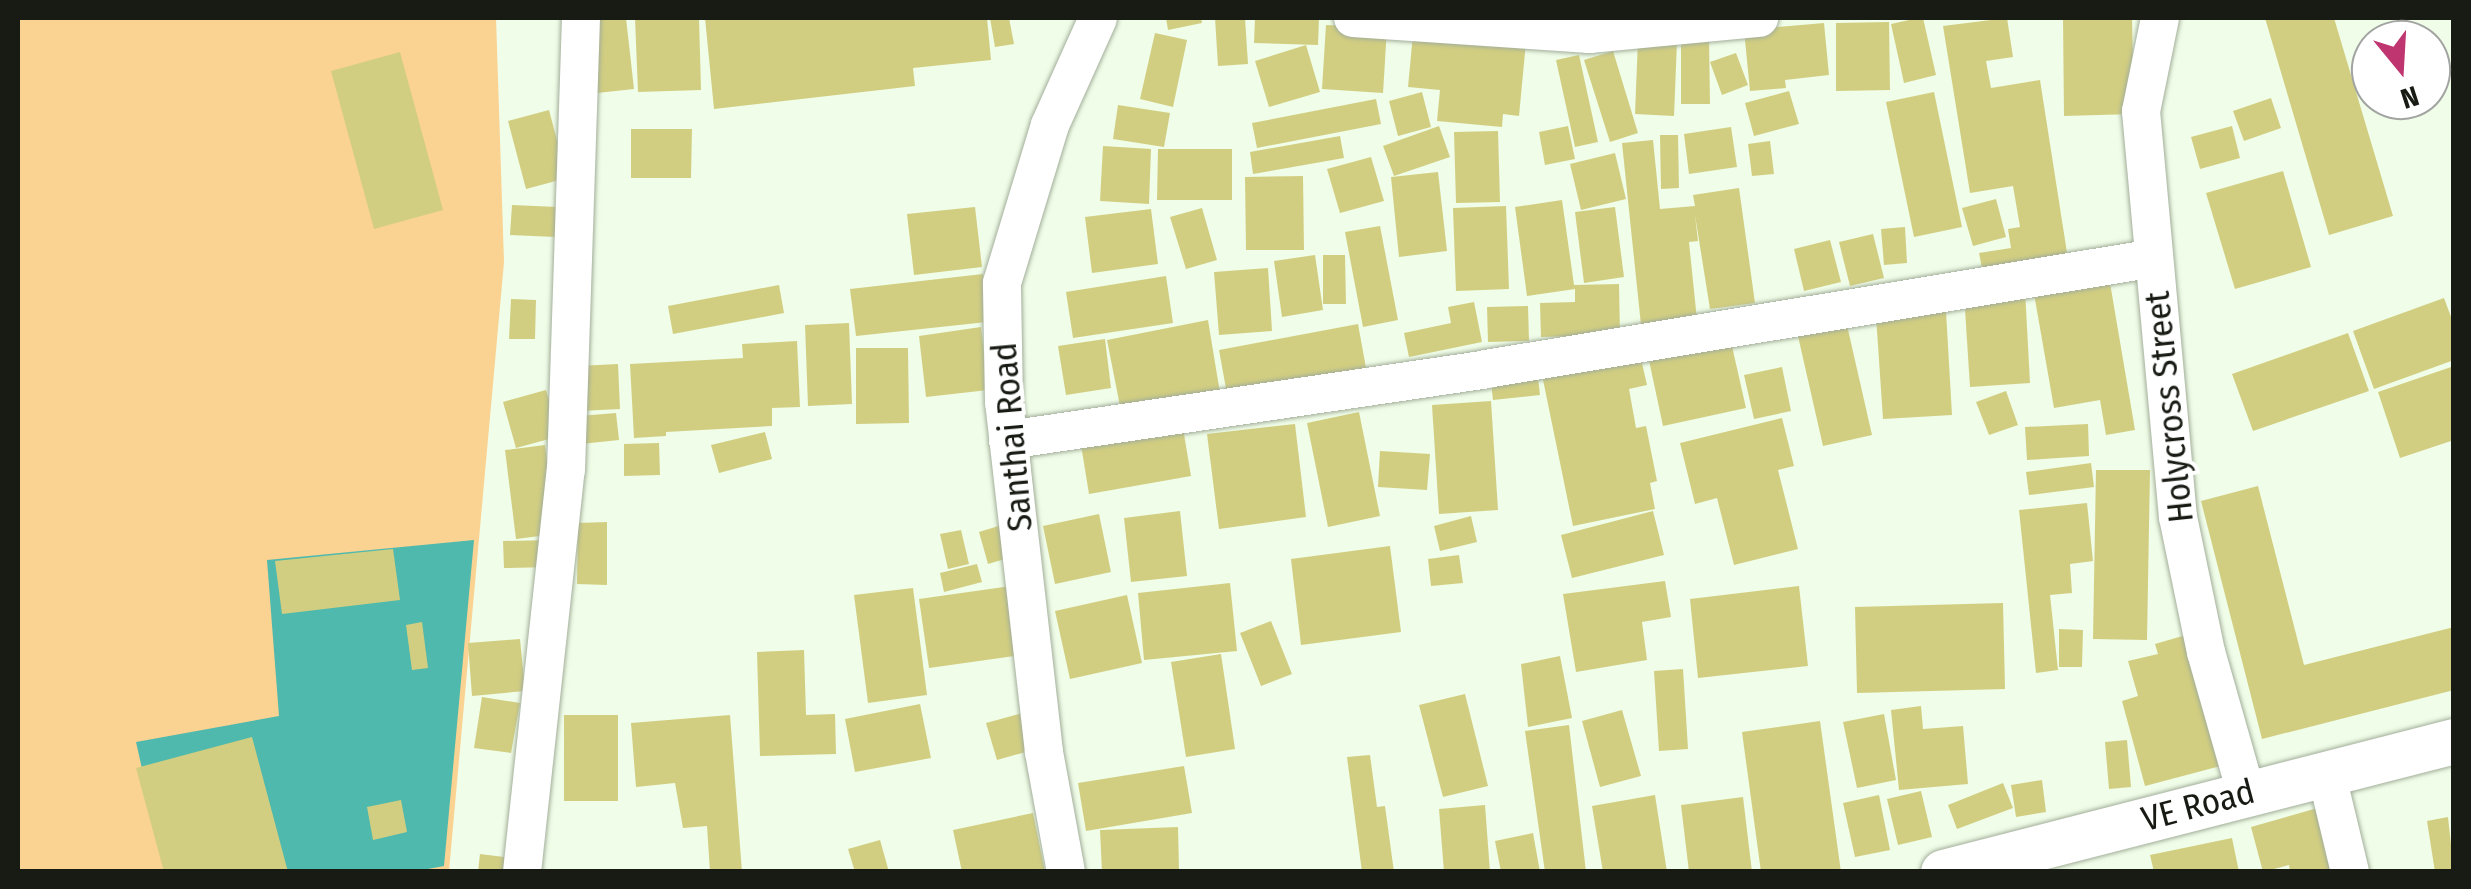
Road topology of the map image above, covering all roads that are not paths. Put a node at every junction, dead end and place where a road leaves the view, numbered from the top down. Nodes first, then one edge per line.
1 (581, 18) edge
2 (1098, 18) edge
3 (1353, 18) edge
4 (1759, 18) edge
5 (2160, 18) edge
6 (2154, 258) junction
7 (1008, 440) junction
8 (2454, 741) edge
9 (2326, 772) junction
10 (2246, 792) junction
11 (522, 872) edge
12 (1066, 872) edge
13 (1943, 872) edge
14 (2350, 872) edge

1 - 11 street
2 - 7 street, Santhai Road
3 - 4 street
5 - 6 street, Holycross Street
6 - 7 street
6 - 10 street, Holycross Street
7 - 12 street, Santhai Road
8 - 9 main road, VE Road
9 - 10 main road, VE Road
9 - 14 street
10 - 13 main road, VE Road

